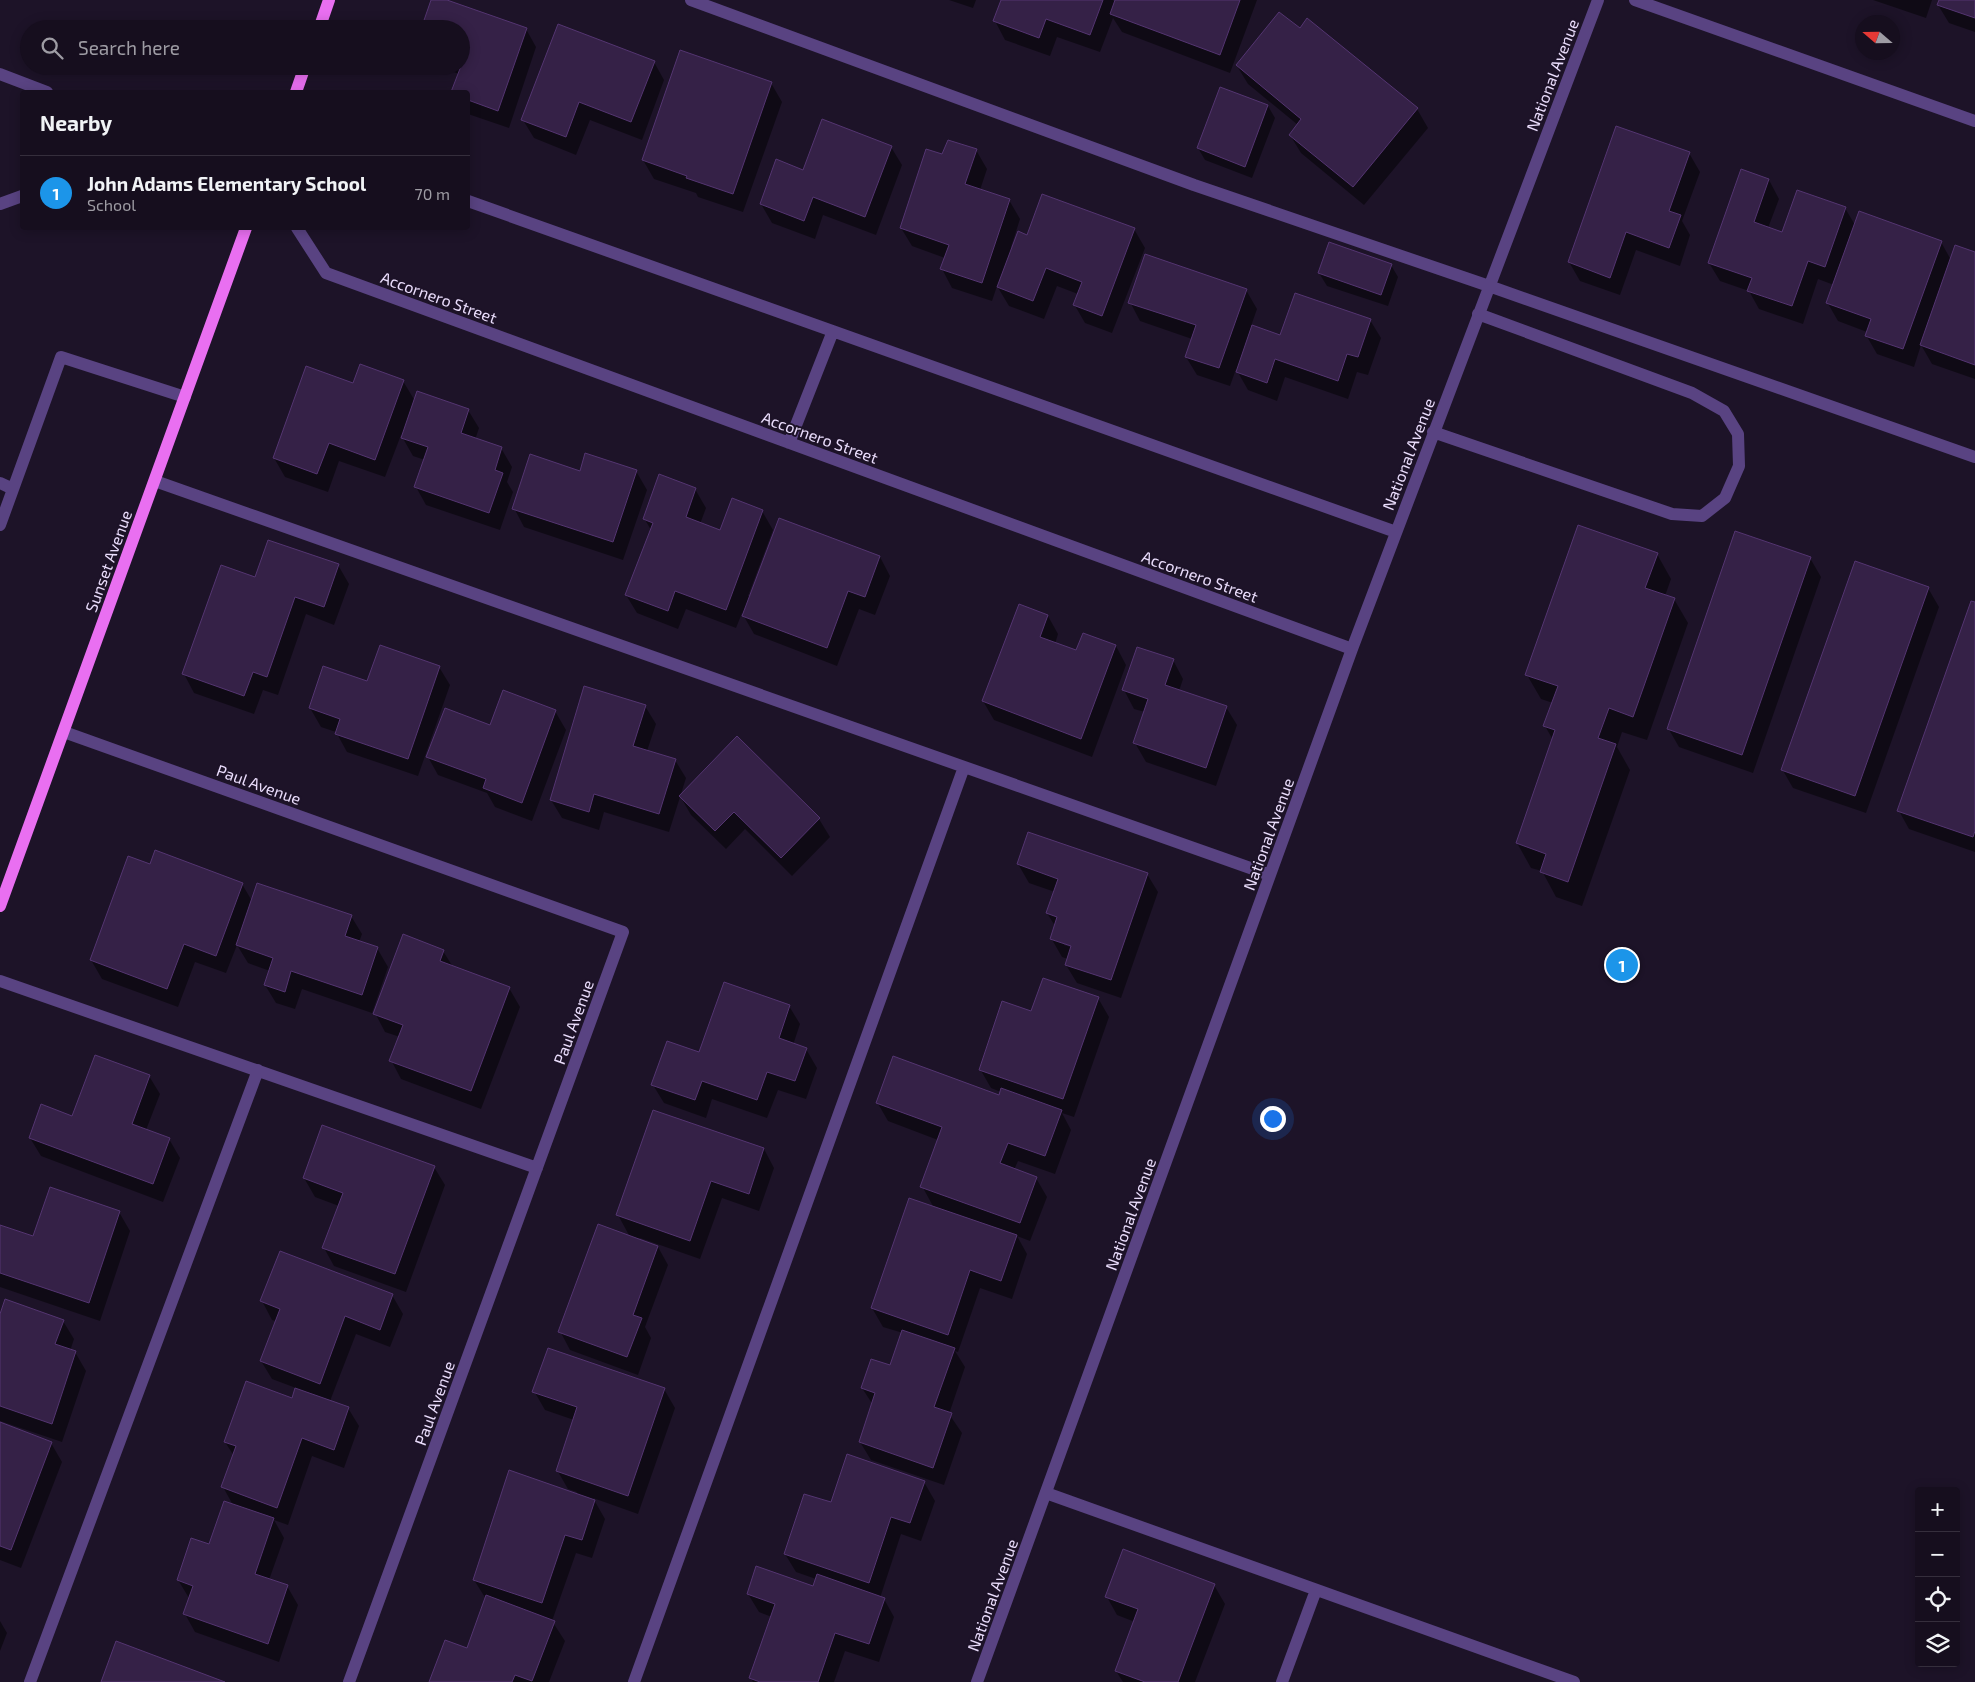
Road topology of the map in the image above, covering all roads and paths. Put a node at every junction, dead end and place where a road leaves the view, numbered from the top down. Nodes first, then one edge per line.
1 (330, 0) edge
2 (691, 0) edge
3 (1598, 0) edge
4 (1635, 0) edge
5 (322, 20) edge
6 (0, 74) edge
7 (302, 75) edge
8 (42, 90) edge
9 (297, 90) edge
10 (1975, 121) edge
11 (20, 197) edge
12 (470, 202) edge
13 (0, 204) edge
14 (245, 230) edge
15 (298, 230) edge
16 (1489, 286) junction
17 (1478, 314) junction
18 (833, 331) junction
19 (185, 397) junction
20 (1433, 432) junction
21 (789, 442) junction
22 (1975, 457) edge
23 (154, 481) junction
24 (0, 483) edge
25 (13, 489) junction
26 (0, 525) edge
27 (1396, 532) junction
28 (1352, 649) junction
29 (64, 732) junction
30 (964, 767) junction
31 (1270, 874) junction
32 (0, 906) edge
33 (0, 981) edge
34 (258, 1070) junction
35 (537, 1168) junction
36 (1046, 1493) junction
37 (1316, 1590) junction
38 (30, 1682) edge
39 (349, 1682) edge
40 (634, 1682) edge
41 (977, 1682) edge
42 (1282, 1682) edge
43 (1574, 1682) edge

1 - 5 main road
2 - 16 street
3 - 16 street, National Avenue
4 - 10 street
6 - 8 street
7 - 9 main road
11 - 13 street
12 - 18 street
14 - 19 main road, Sunset Avenue
15 - 21 street, Accornero Street
16 - 17 street, National Avenue
16 - 22 street
17 - 20 street, National Avenue
17 - 20 street
18 - 21 street
18 - 27 street
19 - 23 main road, Sunset Avenue
19 - 25 street
20 - 27 street, National Avenue
21 - 28 street, Accornero Street
23 - 29 main road, Sunset Avenue
23 - 30 street
24 - 25 street
25 - 26 street
27 - 28 street, National Avenue
28 - 31 street, National Avenue
29 - 32 main road, Sunset Avenue
29 - 35 street, Paul Avenue
30 - 31 street
30 - 40 street
31 - 36 street, National Avenue
33 - 34 street
34 - 35 street
34 - 38 street
35 - 39 street, Paul Avenue
36 - 37 street
36 - 41 street, National Avenue
37 - 42 street
37 - 43 street

